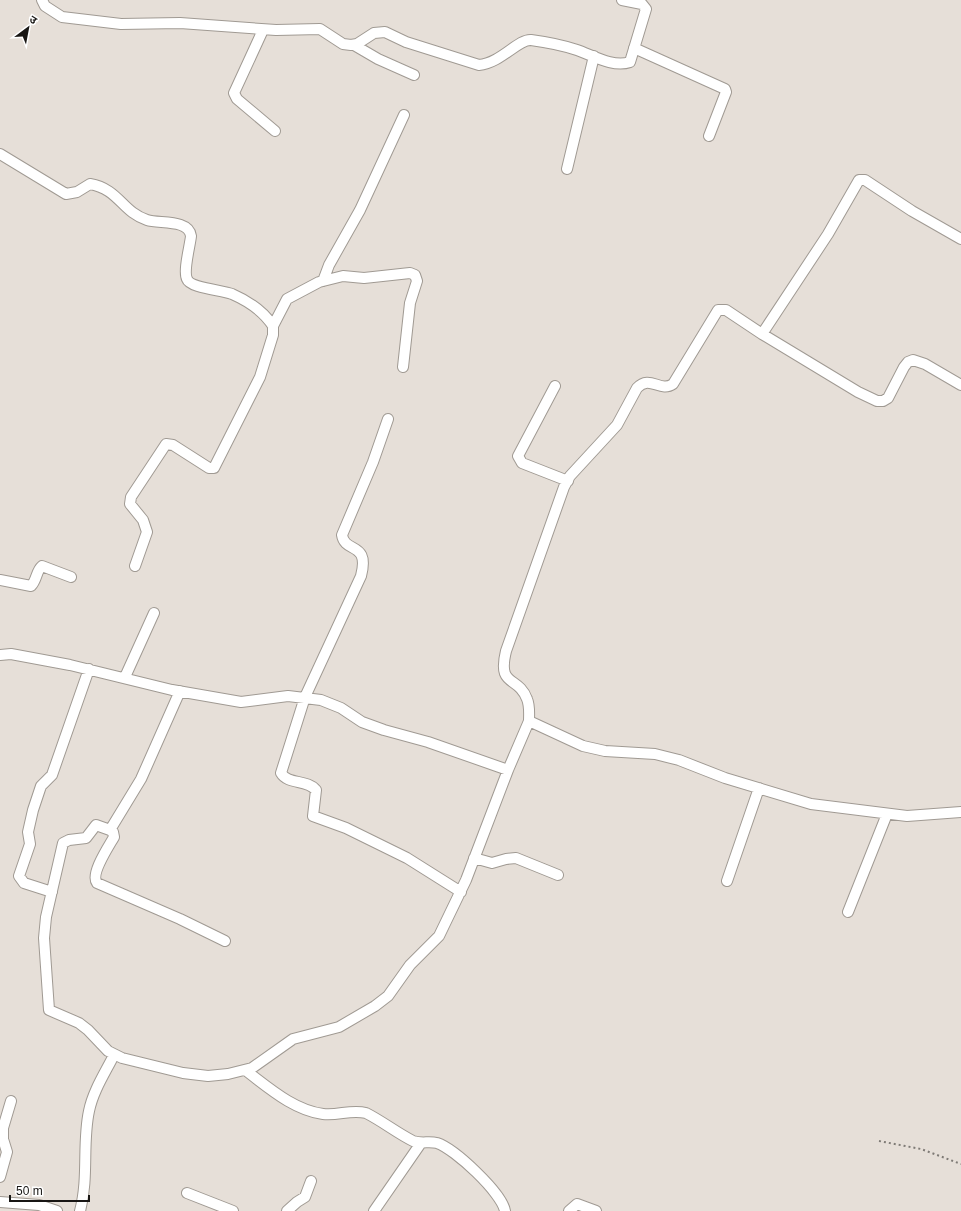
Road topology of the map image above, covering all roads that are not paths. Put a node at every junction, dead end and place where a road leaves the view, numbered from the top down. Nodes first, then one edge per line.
1 (42, 0) edge
2 (622, 0) edge
3 (263, 30) junction
4 (354, 45) junction
5 (634, 48) junction
6 (594, 56) junction
7 (414, 75) dead end
8 (404, 115) dead end
9 (275, 131) dead end
10 (709, 136) dead end
11 (0, 154) edge
12 (567, 169) dead end
13 (961, 239) edge
14 (323, 281) junction
15 (273, 326) junction
16 (762, 334) junction
17 (403, 367) dead end
18 (961, 384) edge
19 (555, 386) dead end
20 (388, 419) dead end
21 (568, 481) junction
22 (135, 566) dead end
23 (71, 577) dead end
24 (0, 580) edge
25 (154, 613) dead end
26 (0, 655) edge
27 (89, 669) junction
28 (125, 677) junction
29 (180, 691) junction
30 (304, 697) junction
31 (529, 721) junction
32 (508, 770) junction
33 (759, 788) junction
34 (961, 812) edge
35 (887, 814) junction
36 (110, 830) junction
37 (474, 858) junction
38 (558, 874) dead end
39 (727, 881) dead end
40 (52, 892) junction
41 (461, 892) junction
42 (848, 912) dead end
43 (225, 941) dead end
44 (114, 1055) junction
45 (245, 1070) junction
46 (11, 1101) dead end
47 (421, 1143) junction
48 (0, 1177) edge
49 (311, 1181) dead end
50 (187, 1193) dead end
51 (0, 1202) edge
52 (57, 1211) edge
53 (80, 1211) edge
54 (232, 1211) edge
55 (287, 1211) edge
56 (374, 1211) edge
57 (505, 1211) edge
58 (569, 1211) edge
59 (596, 1211) edge

1 - 3 street
2 - 5 street
3 - 4 street
3 - 9 street
4 - 6 street
4 - 7 street
5 - 6 street
5 - 10 street
6 - 12 street
8 - 14 street
11 - 15 street
13 - 16 street
14 - 15 street
14 - 17 street
15 - 22 street
16 - 18 street
16 - 21 street
19 - 21 street
20 - 30 street
21 - 31 street
23 - 24 street
25 - 28 street
26 - 27 street
27 - 28 street
27 - 40 street
28 - 29 street
29 - 30 street
29 - 36 street
30 - 32 street
30 - 41 street
31 - 32 street
31 - 33 street
32 - 37 street
33 - 35 street
33 - 39 street
34 - 35 street
35 - 42 street
36 - 40 street
36 - 43 street
37 - 38 street
37 - 41 street
40 - 44 street
41 - 45 street
44 - 45 street
44 - 53 street
45 - 47 street
46 - 48 street
47 - 56 street
47 - 57 street
49 - 55 street
50 - 54 street
51 - 52 street
58 - 59 street

